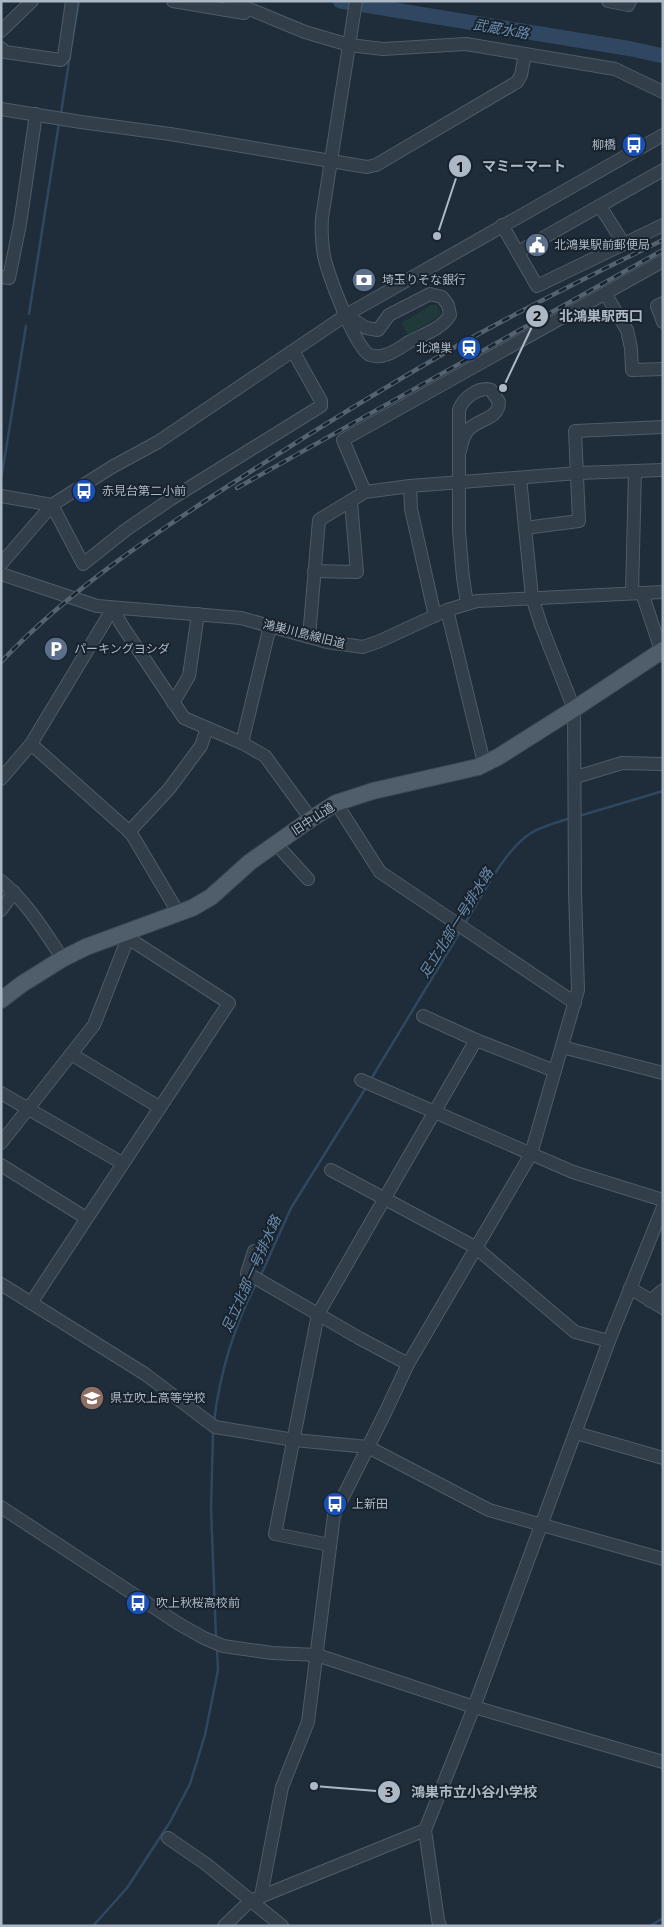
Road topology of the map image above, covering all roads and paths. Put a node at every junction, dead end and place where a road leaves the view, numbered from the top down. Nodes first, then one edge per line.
1 (32, 1) edge
2 (72, 1) edge
3 (173, 1) edge
4 (230, 1) edge
5 (356, 1) edge
6 (608, 1) edge
7 (630, 1) edge
8 (261, 16) junction
9 (1, 31) edge
10 (350, 41) junction
11 (1, 48) edge
12 (525, 54) junction
13 (663, 92) edge
14 (1, 109) edge
15 (36, 114) junction
16 (663, 135) edge
17 (331, 160) junction
18 (663, 170) edge
19 (600, 206) junction
20 (502, 225) junction
21 (663, 225) edge
22 (624, 244) junction
23 (518, 252) junction
24 (663, 261) edge
25 (1, 277) edge
26 (605, 293) junction
27 (663, 302) edge
28 (346, 315) junction
29 (663, 322) edge
30 (293, 351) junction
31 (663, 369) edge
32 (663, 426) edge
33 (460, 451) junction
34 (663, 470) edge
35 (635, 471) junction
36 (578, 474) junction
37 (520, 478) junction
38 (460, 482) junction
39 (410, 486) junction
40 (365, 492) junction
41 (1, 496) edge
42 (351, 502) junction
43 (52, 505) junction
44 (525, 528) junction
45 (1, 564) edge
46 (314, 571) junction
47 (1, 574) edge
48 (663, 592) edge
49 (637, 593) junction
50 (532, 597) junction
51 (467, 603) junction
52 (113, 608) junction
53 (441, 613) junction
54 (198, 614) junction
55 (270, 626) junction
56 (309, 637) junction
57 (662, 653) edge
58 (173, 703) junction
59 (574, 709) junction
60 (207, 728) junction
61 (242, 742) junction
62 (31, 744) junction
63 (484, 764) junction
64 (663, 764) edge
65 (576, 777) junction
66 (1, 779) edge
67 (336, 803) junction
68 (311, 819) junction
69 (129, 832) junction
70 (276, 844) junction
71 (308, 879) dead end
72 (1, 881) edge
73 (14, 892) junction
74 (1, 910) edge
75 (179, 914) junction
76 (127, 936) junction
77 (63, 959) junction
78 (1, 1000) edge
79 (575, 1003) junction
80 (423, 1016) dead end
81 (476, 1040) junction
82 (562, 1047) junction
83 (71, 1054) junction
84 (556, 1072) junction
85 (663, 1073) edge
86 (366, 1082) dead end
87 (1, 1093) edge
88 (159, 1107) junction
89 (28, 1109) junction
90 (435, 1113) junction
91 (1, 1143) edge
92 (531, 1154) junction
93 (122, 1163) junction
94 (1, 1165) edge
95 (331, 1170) dead end
96 (385, 1198) junction
97 (663, 1200) edge
98 (663, 1207) edge
99 (86, 1218) junction
100 (475, 1247) junction
101 (254, 1251) dead end
102 (1, 1284) edge
103 (630, 1288) junction
104 (663, 1290) edge
105 (650, 1301) junction
106 (30, 1303) junction
107 (663, 1308) edge
108 (318, 1314) junction
109 (609, 1341) junction
110 (408, 1364) junction
111 (576, 1433) junction
112 (294, 1440) junction
113 (368, 1447) junction
114 (663, 1458) edge
115 (1, 1507) edge
116 (541, 1525) junction
117 (330, 1545) junction
118 (663, 1559) edge
119 (316, 1655) junction
120 (474, 1707) junction
121 (663, 1762) edge
122 (425, 1830) junction
123 (168, 1838) dead end
124 (255, 1898) junction
125 (437, 1924) edge
126 (224, 1926) edge
127 (282, 1926) edge

1 - 9 street
2 - 11 street
3 - 8 street
4 - 8 street
5 - 10 street
6 - 7 street
8 - 10 street
10 - 12 street
10 - 17 street
12 - 13 street
12 - 17 street
14 - 15 street
15 - 17 street
15 - 25 street
16 - 20 street
17 - 28 street
18 - 19 street
19 - 22 street
19 - 23 street
20 - 23 street
20 - 28 street
21 - 22 street
22 - 23 street
24 - 26 street
26 - 31 street
26 - 40 street
27 - 29 street
28 - 28 street
28 - 30 street
30 - 43 street
30 - 43 street
32 - 36 street
33 - 33 street
33 - 38 street
34 - 35 street
35 - 36 street
35 - 49 street
36 - 37 street
36 - 44 street
37 - 38 street
37 - 44 street
38 - 39 street
38 - 51 street
39 - 40 street
39 - 53 street
40 - 42 street
41 - 43 street
42 - 46 street
42 - 46 street
43 - 45 street
44 - 50 street
46 - 56 street
47 - 52 street, 鴻巣川島線旧道
48 - 49 street, 鴻巣川島線旧道
49 - 50 street, 鴻巣川島線旧道
49 - 57 street
50 - 51 street, 鴻巣川島線旧道
50 - 59 street
51 - 53 street, 鴻巣川島線旧道
52 - 54 street, 鴻巣川島線旧道
52 - 58 street
52 - 62 street
53 - 56 street, 鴻巣川島線旧道
53 - 63 street
54 - 55 street, 鴻巣川島線旧道
54 - 58 street
55 - 56 street, 鴻巣川島線旧道
55 - 61 street
57 - 59 main road, 旧中山道
58 - 60 street
59 - 63 main road, 旧中山道
59 - 65 street
60 - 61 street
60 - 69 street
61 - 68 street
62 - 66 street
62 - 69 street
63 - 67 main road, 旧中山道
64 - 65 street
65 - 79 street
67 - 68 main road, 旧中山道
67 - 79 street
68 - 70 main road, 旧中山道
69 - 75 street
70 - 71 street
70 - 75 main road, 旧中山道
72 - 73 street
73 - 74 street
73 - 77 street
75 - 76 main road, 旧中山道
76 - 77 main road, 旧中山道
76 - 83 street
76 - 88 street
77 - 78 main road, 旧中山道
79 - 82 street
80 - 81 street
81 - 84 street
81 - 90 street
82 - 84 street
82 - 85 street
83 - 88 street
83 - 89 street
84 - 92 street
86 - 90 street
87 - 89 street
88 - 93 street
89 - 91 street
89 - 93 street
90 - 92 street
90 - 96 street
92 - 97 street
92 - 100 street
93 - 99 street
94 - 99 street
95 - 96 street
96 - 100 street
96 - 108 street
98 - 103 street
99 - 106 street
100 - 109 street
100 - 110 street
101 - 108 street
102 - 106 street
103 - 105 street
103 - 109 street
104 - 105 street
105 - 107 street
106 - 112 street
108 - 110 street
108 - 112 street
109 - 111 street
110 - 113 street
111 - 114 street
111 - 116 street
112 - 113 street
112 - 117 street
113 - 116 street
113 - 117 street
115 - 119 street
116 - 118 street
116 - 120 street
117 - 119 street
119 - 120 street
119 - 124 street
120 - 121 street
120 - 122 street
122 - 124 street
122 - 125 street
123 - 124 street
124 - 126 street
124 - 127 street

